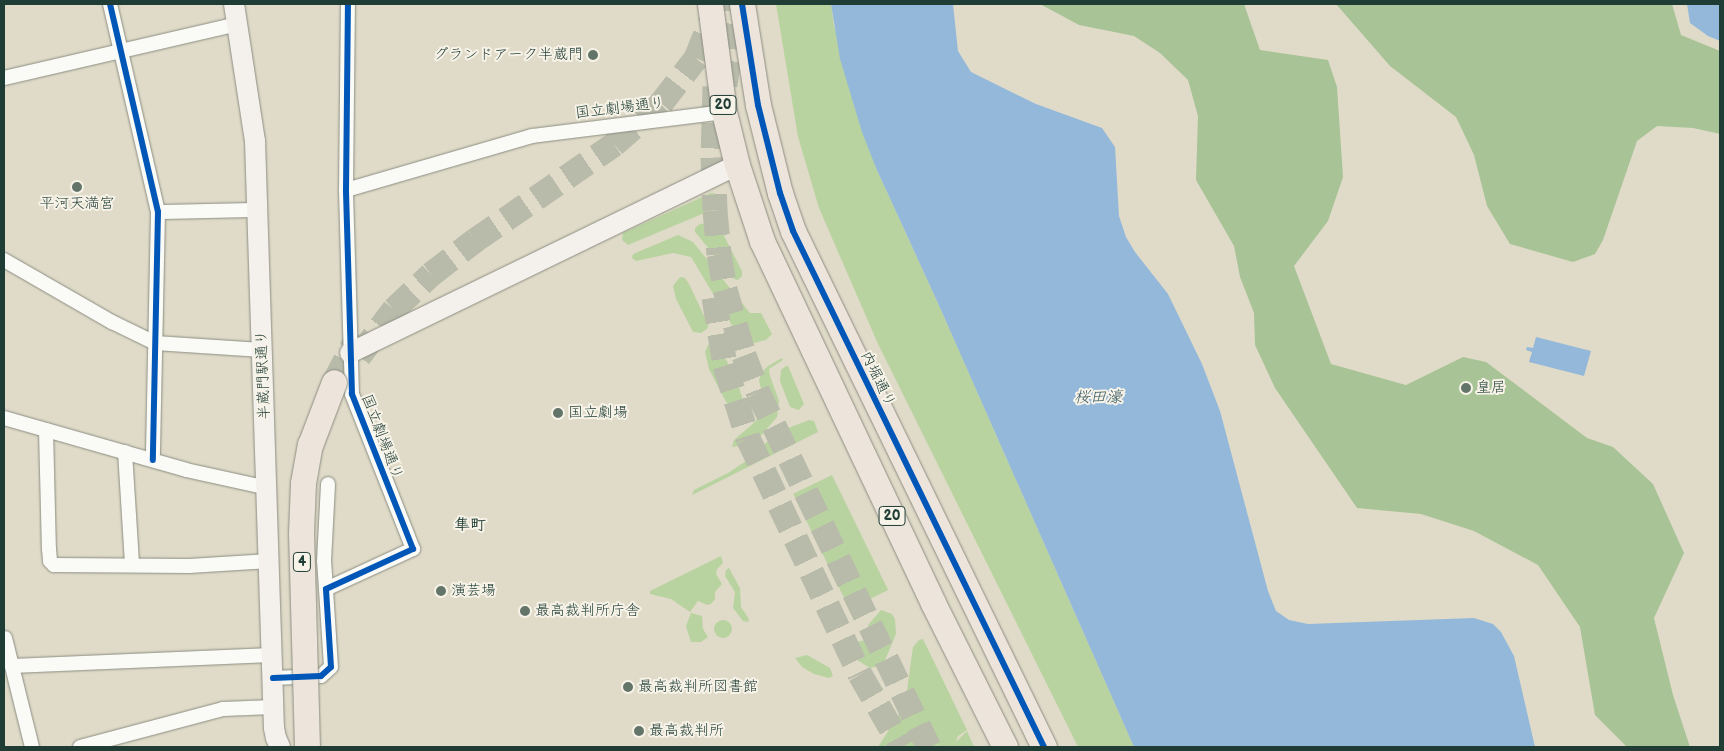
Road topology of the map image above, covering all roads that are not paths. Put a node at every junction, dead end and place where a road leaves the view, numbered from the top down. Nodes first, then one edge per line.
1 (110, 4) edge
2 (234, 4) edge
3 (348, 4) edge
4 (710, 4) edge
5 (742, 4) edge
6 (237, 24) junction
7 (120, 50) junction
8 (4, 78) edge
9 (724, 112) junction
10 (737, 165) junction
11 (346, 190) junction
12 (257, 210) junction
13 (158, 212) junction
14 (4, 260) edge
15 (155, 343) junction
16 (262, 350) junction
17 (350, 354) junction
18 (334, 382) tunnel mouth
19 (4, 418) edge
20 (46, 430) junction
21 (125, 452) junction
22 (153, 460) junction
23 (328, 484) dead end
24 (268, 488) junction
25 (270, 562) junction
26 (132, 564) junction
27 (326, 589) junction
28 (5, 638) dead end
29 (272, 655) junction
30 (12, 666) junction
31 (273, 678) junction
32 (980, 699) junction
33 (274, 707) junction
34 (32, 747) edge
35 (80, 747) edge
36 (280, 747) edge
37 (307, 747) edge
38 (993, 747) edge
39 (1005, 747) edge
40 (1044, 747) edge

1 - 7 street
2 - 6 street, 半蔵門駅通り
3 - 11 street, 国立劇場通り
4 - 9 highway, 20
5 - 40 highway, 内堀通り / 20
6 - 7 street
6 - 12 street, 半蔵門駅通り
7 - 8 street
7 - 13 street
9 - 10 highway, 20
9 - 11 street, 国立劇場通り
10 - 17 street
10 - 32 highway, 20
11 - 17 street, 国立劇場通り
12 - 13 street
12 - 16 street, 半蔵門駅通り
13 - 15 street
14 - 15 street
15 - 16 street
15 - 22 street
16 - 24 street, 半蔵門駅通り
17 - 27 street, 国立劇場通り
18 - 37 highway, 4, bridge
19 - 20 street
20 - 21 street
20 - 26 street
21 - 22 street
21 - 26 street
22 - 24 street
23 - 27 street
24 - 25 street, 半蔵門駅通り
25 - 26 street
25 - 29 street, 半蔵門駅通り
27 - 31 street
28 - 30 street
29 - 30 street
29 - 31 street, 半蔵門駅通り
30 - 34 street
31 - 33 street, 半蔵門駅通り
32 - 38 highway
32 - 39 highway, 20
33 - 35 street
33 - 36 street, 半蔵門駅通り

